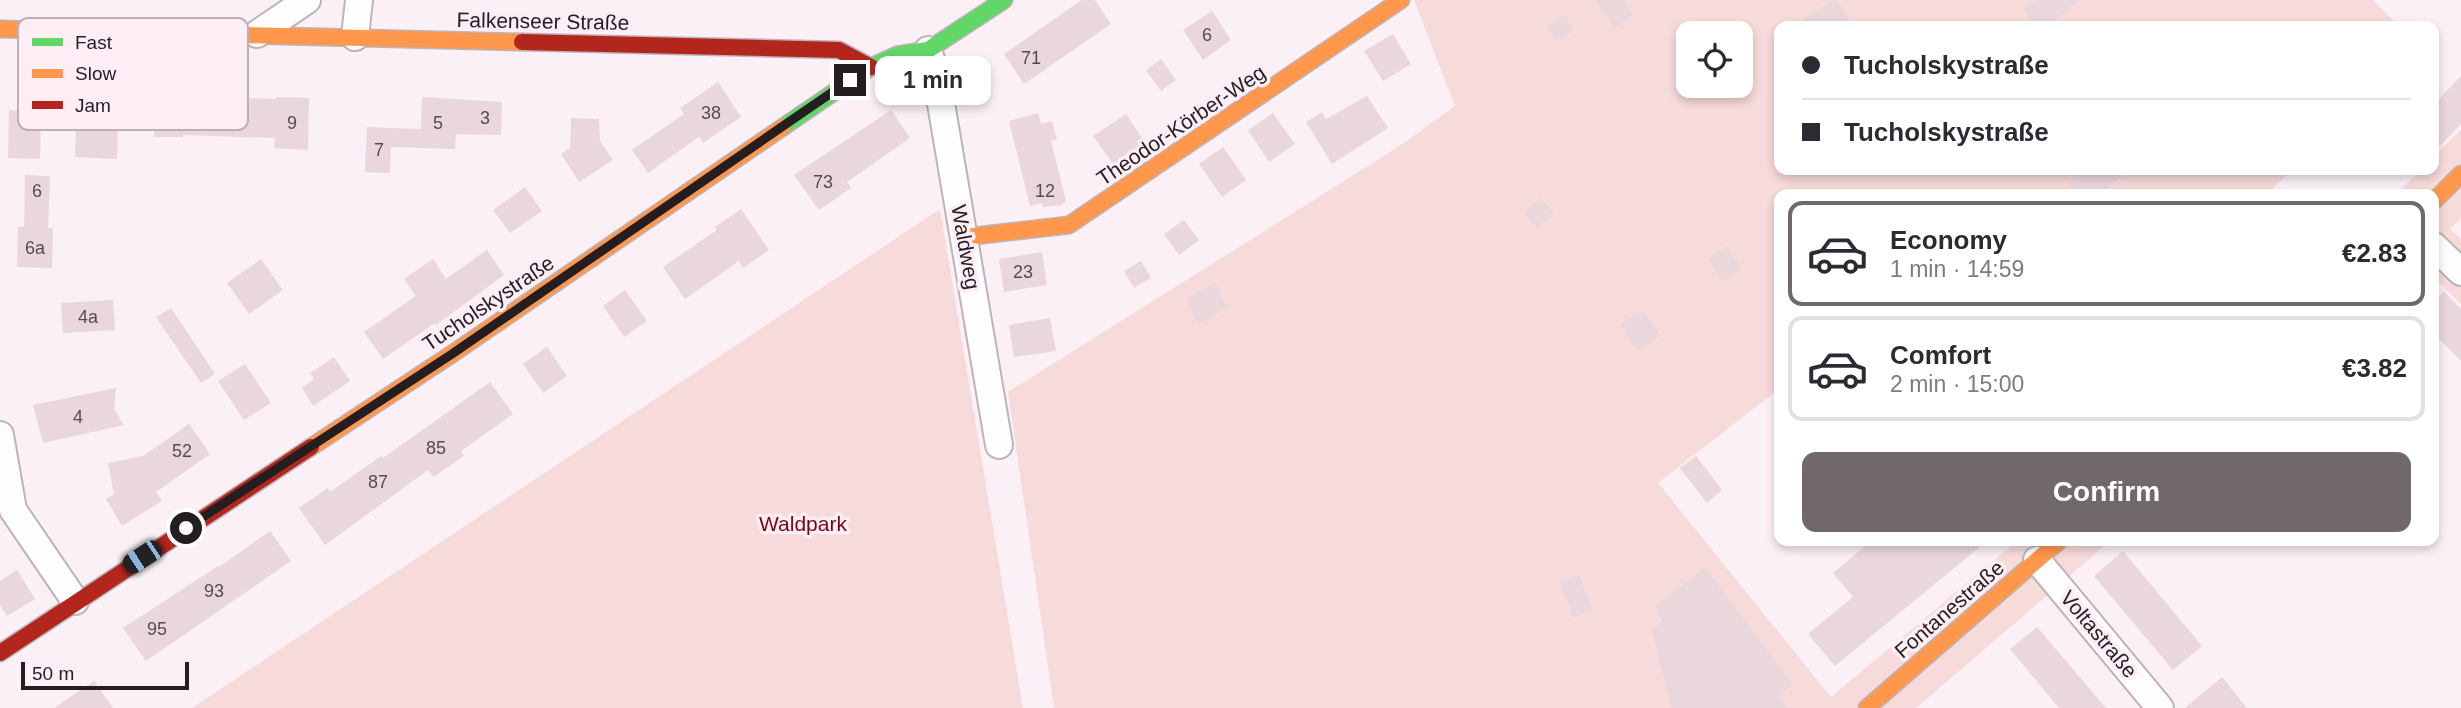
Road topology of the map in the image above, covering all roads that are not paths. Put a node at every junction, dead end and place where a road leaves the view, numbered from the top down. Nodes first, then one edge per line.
1 (307, 0) edge
2 (359, 0) edge
3 (1004, 0) edge
4 (1401, 0) edge
5 (974, 8) edge
6 (0, 29) edge
7 (18, 29) edge
8 (248, 34) edge
9 (257, 34) junction
10 (355, 37) junction
11 (928, 50) junction
12 (871, 67) junction
13 (2461, 174) edge
14 (2439, 196) edge
15 (965, 237) junction
16 (2439, 251) edge
17 (2461, 272) edge
18 (0, 435) edge
19 (999, 445) dead end
20 (2053, 546) edge
21 (2037, 560) junction
22 (75, 601) junction
23 (0, 653) edge
24 (1867, 708) edge
25 (2160, 708) edge

1 - 9 street
2 - 10 street
3 - 5 street, Tucholskystraße
4 - 15 street, Theodor-Körber-Weg
5 - 11 street, Tucholskystraße
6 - 7 street, Falkenseer Straße
8 - 9 street, Falkenseer Straße
9 - 10 street, Falkenseer Straße
10 - 12 street, Falkenseer Straße
11 - 12 street, Tucholskystraße
11 - 15 street, Waldweg
12 - 22 street, Tucholskystraße
13 - 14 street
15 - 19 street, Waldweg
16 - 17 street
18 - 22 street
20 - 21 street, Fontanestraße
21 - 24 street, Fontanestraße
21 - 25 street, Voltastraße
22 - 23 street, Tucholskystraße

